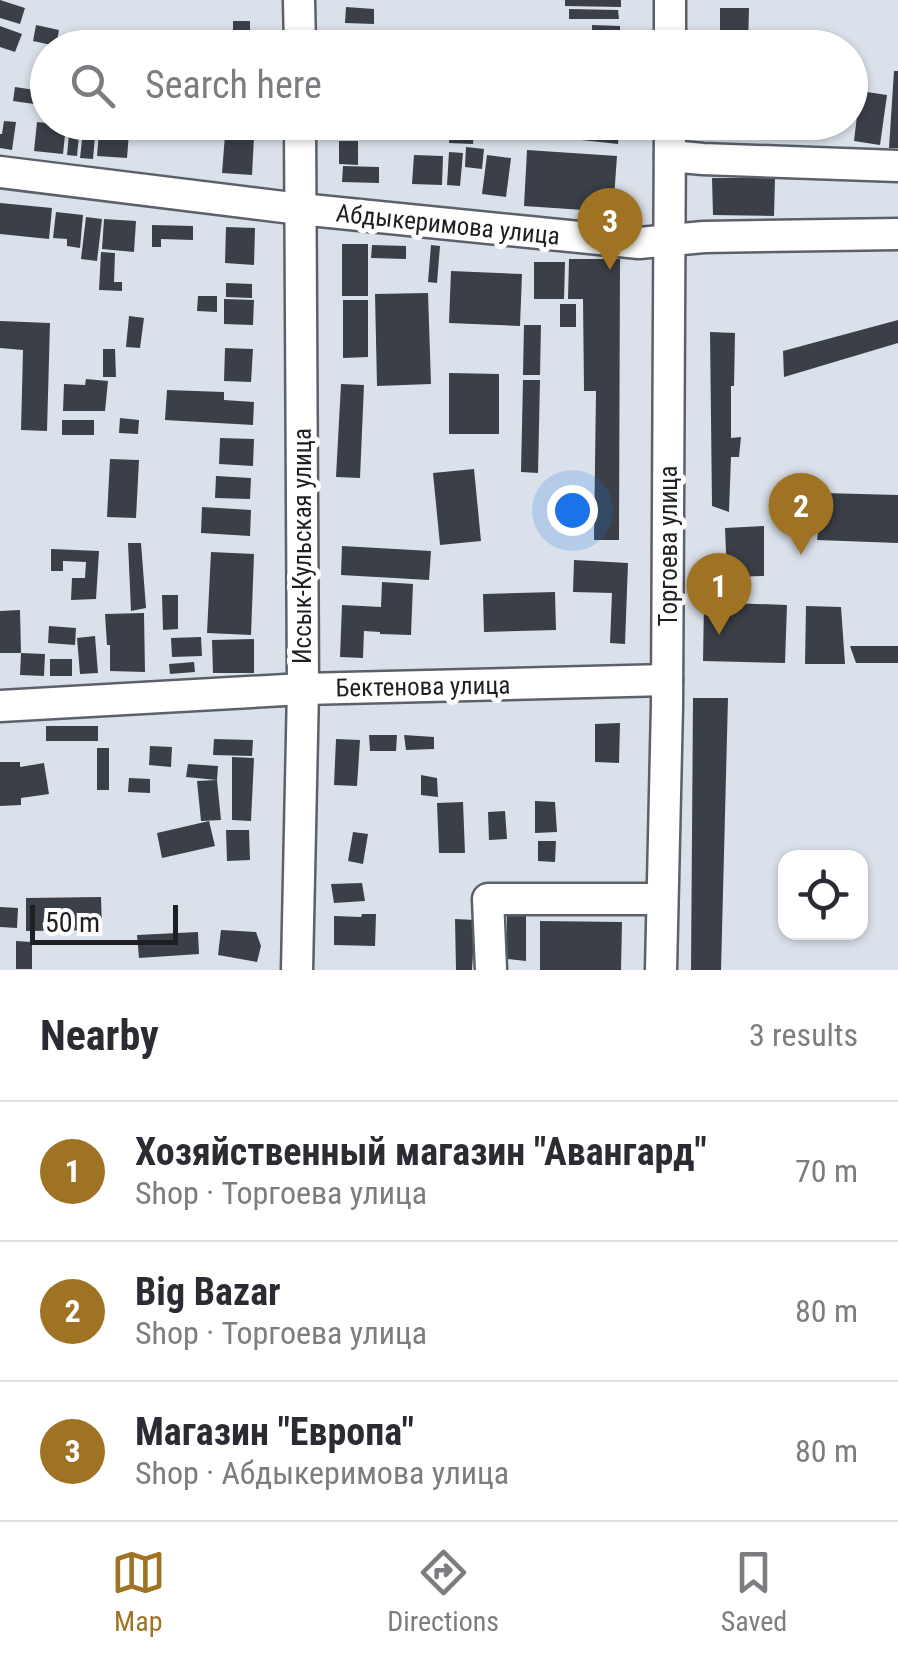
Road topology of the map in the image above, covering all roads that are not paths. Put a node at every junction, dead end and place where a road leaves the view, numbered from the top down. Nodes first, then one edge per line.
1 (299, 0) edge
2 (670, 0) edge
3 (300, 30) edge
4 (670, 30) edge
5 (300, 140) edge
6 (670, 140) edge
7 (670, 156) junction
8 (898, 166) edge
9 (0, 172) edge
10 (300, 208) junction
11 (898, 234) edge
12 (670, 240) junction
13 (668, 680) junction
14 (303, 689) junction
15 (0, 706) edge
16 (661, 900) junction
17 (297, 970) edge
18 (491, 970) edge
19 (661, 970) edge

1 - 3 street
2 - 4 street
5 - 10 street, Иссык-Кульская улица
6 - 7 street, Торгоева улица
7 - 8 street
7 - 12 street, Торгоева улица
9 - 10 street, Абдыкеримова улица
10 - 12 street, Абдыкеримова улица
10 - 14 street, Иссык-Кульская улица
11 - 12 street, Абдыкеримова улица
12 - 13 street, Торгоева улица
13 - 14 street, Бектенова улица
13 - 16 street, Торгоева улица
14 - 15 street, Бектенова улица
14 - 17 street, Иссык-Кульская улица
16 - 18 street
16 - 19 street, Торгоева улица

